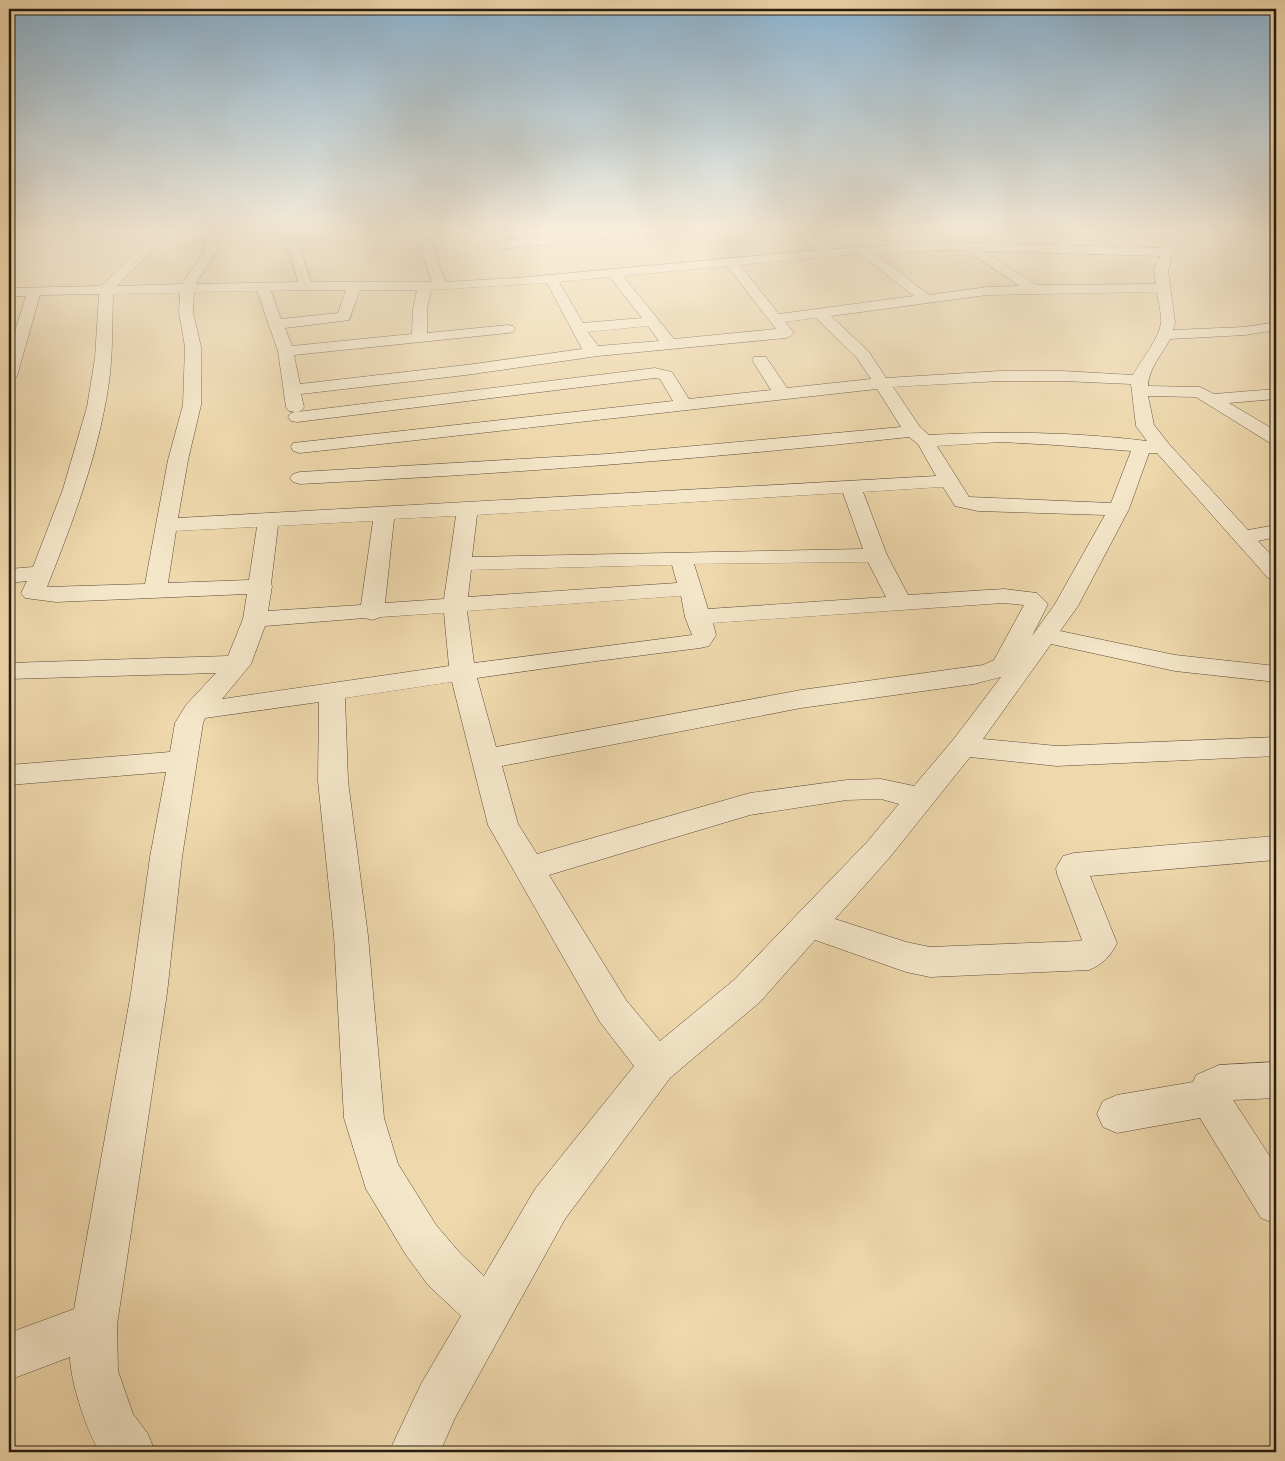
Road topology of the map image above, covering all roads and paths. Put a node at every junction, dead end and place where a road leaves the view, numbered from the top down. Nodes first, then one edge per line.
1 (32, 297) edge
2 (106, 297) edge
3 (187, 297) edge
4 (266, 297) edge
5 (350, 297) edge
6 (423, 297) edge
7 (561, 297) edge
8 (633, 297) edge
9 (759, 297) edge
10 (940, 297) edge
11 (1165, 297) edge
12 (926, 299) joint
13 (819, 313) junction
14 (776, 318) junction
15 (652, 321) junction
16 (276, 324) junction
17 (1276, 326) edge
18 (578, 328) junction
19 (508, 329) dead end
20 (1164, 335) junction
21 (419, 338) junction
22 (670, 344) junction
23 (286, 351) junction
24 (598, 351) junction
25 (760, 360) dead end
26 (9, 376) edge
27 (882, 383) junction
28 (1140, 385) junction
29 (293, 390) junction
30 (782, 394) junction
31 (1276, 394) edge
32 (1211, 399) junction
33 (684, 406) junction
34 (297, 416) junction
35 (919, 436) junction
36 (1276, 439) edge
37 (300, 447) junction
38 (1152, 447) junction
39 (736, 471) junction
40 (948, 481) junction
41 (851, 486) junction
42 (300, 498) junction
43 (467, 509) junction
44 (1119, 509) junction
45 (384, 515) junction
46 (268, 520) junction
47 (167, 525) junction
48 (1276, 531) edge
49 (1242, 537) junction
50 (876, 555) junction
51 (681, 558) junction
52 (460, 564) junction
53 (41, 573) junction
54 (1276, 573) edge
55 (9, 576) edge
56 (261, 586) junction
57 (689, 589) junction
58 (155, 590) junction
59 (900, 602) junction
60 (455, 607) junction
61 (372, 613) junction
62 (698, 617) junction
63 (255, 619) junction
64 (1045, 635) junction
65 (238, 664) junction
66 (9, 671) edge
67 (463, 674) junction
68 (1276, 674) edge
69 (332, 692) junction
70 (196, 711) junction
71 (963, 747) junction
72 (1276, 747) edge
73 (486, 759) junction
74 (183, 761) junction
75 (9, 775) edge
76 (919, 801) junction
77 (1276, 848) edge
78 (529, 869) junction
79 (810, 924) junction
80 (657, 1066) junction
81 (1276, 1080) edge
82 (1209, 1098) junction
83 (1117, 1114) dead end
84 (1276, 1202) edge
85 (489, 1312) junction
86 (94, 1325) junction
87 (9, 1356) edge
88 (130, 1452) edge
89 (414, 1452) edge

1 - 26 street
2 - 53 street
3 - 47 street
4 - 16 street
5 - 16 street
6 - 21 street
7 - 18 street
8 - 15 street
9 - 14 street
10 - 12 street
11 - 20 street
12 - 13 street
13 - 14 street
13 - 27 street
14 - 22 street
15 - 18 street
15 - 22 street
16 - 23 street
17 - 20 street
18 - 24 street
19 - 21 street
20 - 28 street
21 - 23 street
22 - 24 street
23 - 29 street
24 - 29 street
25 - 30 street
27 - 28 street
27 - 30 street
27 - 35 street
28 - 32 street
28 - 38 street
29 - 34 street
30 - 33 street
31 - 32 street
32 - 36 street
33 - 34 street
33 - 37 street
34 - 37 street
35 - 38 street
35 - 39 street
35 - 40 street
37 - 42 street
38 - 44 street
38 - 49 street
39 - 41 street
39 - 42 street
39 - 43 street
40 - 41 street
40 - 44 street
41 - 50 street
42 - 45 street
42 - 46 street
43 - 45 street
43 - 52 street
44 - 64 street
45 - 61 street
46 - 47 street
46 - 56 street
47 - 58 street
48 - 49 street
49 - 54 street
50 - 51 street
50 - 59 street
51 - 52 street
51 - 57 street
52 - 60 street
53 - 55 street
53 - 58 street
56 - 58 street
56 - 63 street
57 - 60 street
57 - 62 street
59 - 62 street
59 - 73 street
60 - 61 street
60 - 67 street
61 - 63 street
62 - 67 street
63 - 65 street
64 - 68 street
64 - 71 street
65 - 66 street
65 - 70 street
67 - 69 street
67 - 73 street
69 - 70 street
69 - 85 street
70 - 74 street
71 - 72 street
71 - 76 street
73 - 78 street
74 - 75 street
74 - 86 street
76 - 78 street
76 - 79 street
77 - 79 street
78 - 80 street
79 - 80 street
80 - 85 street
81 - 82 street
82 - 83 street
82 - 84 street
85 - 89 street
86 - 87 street
86 - 88 street

